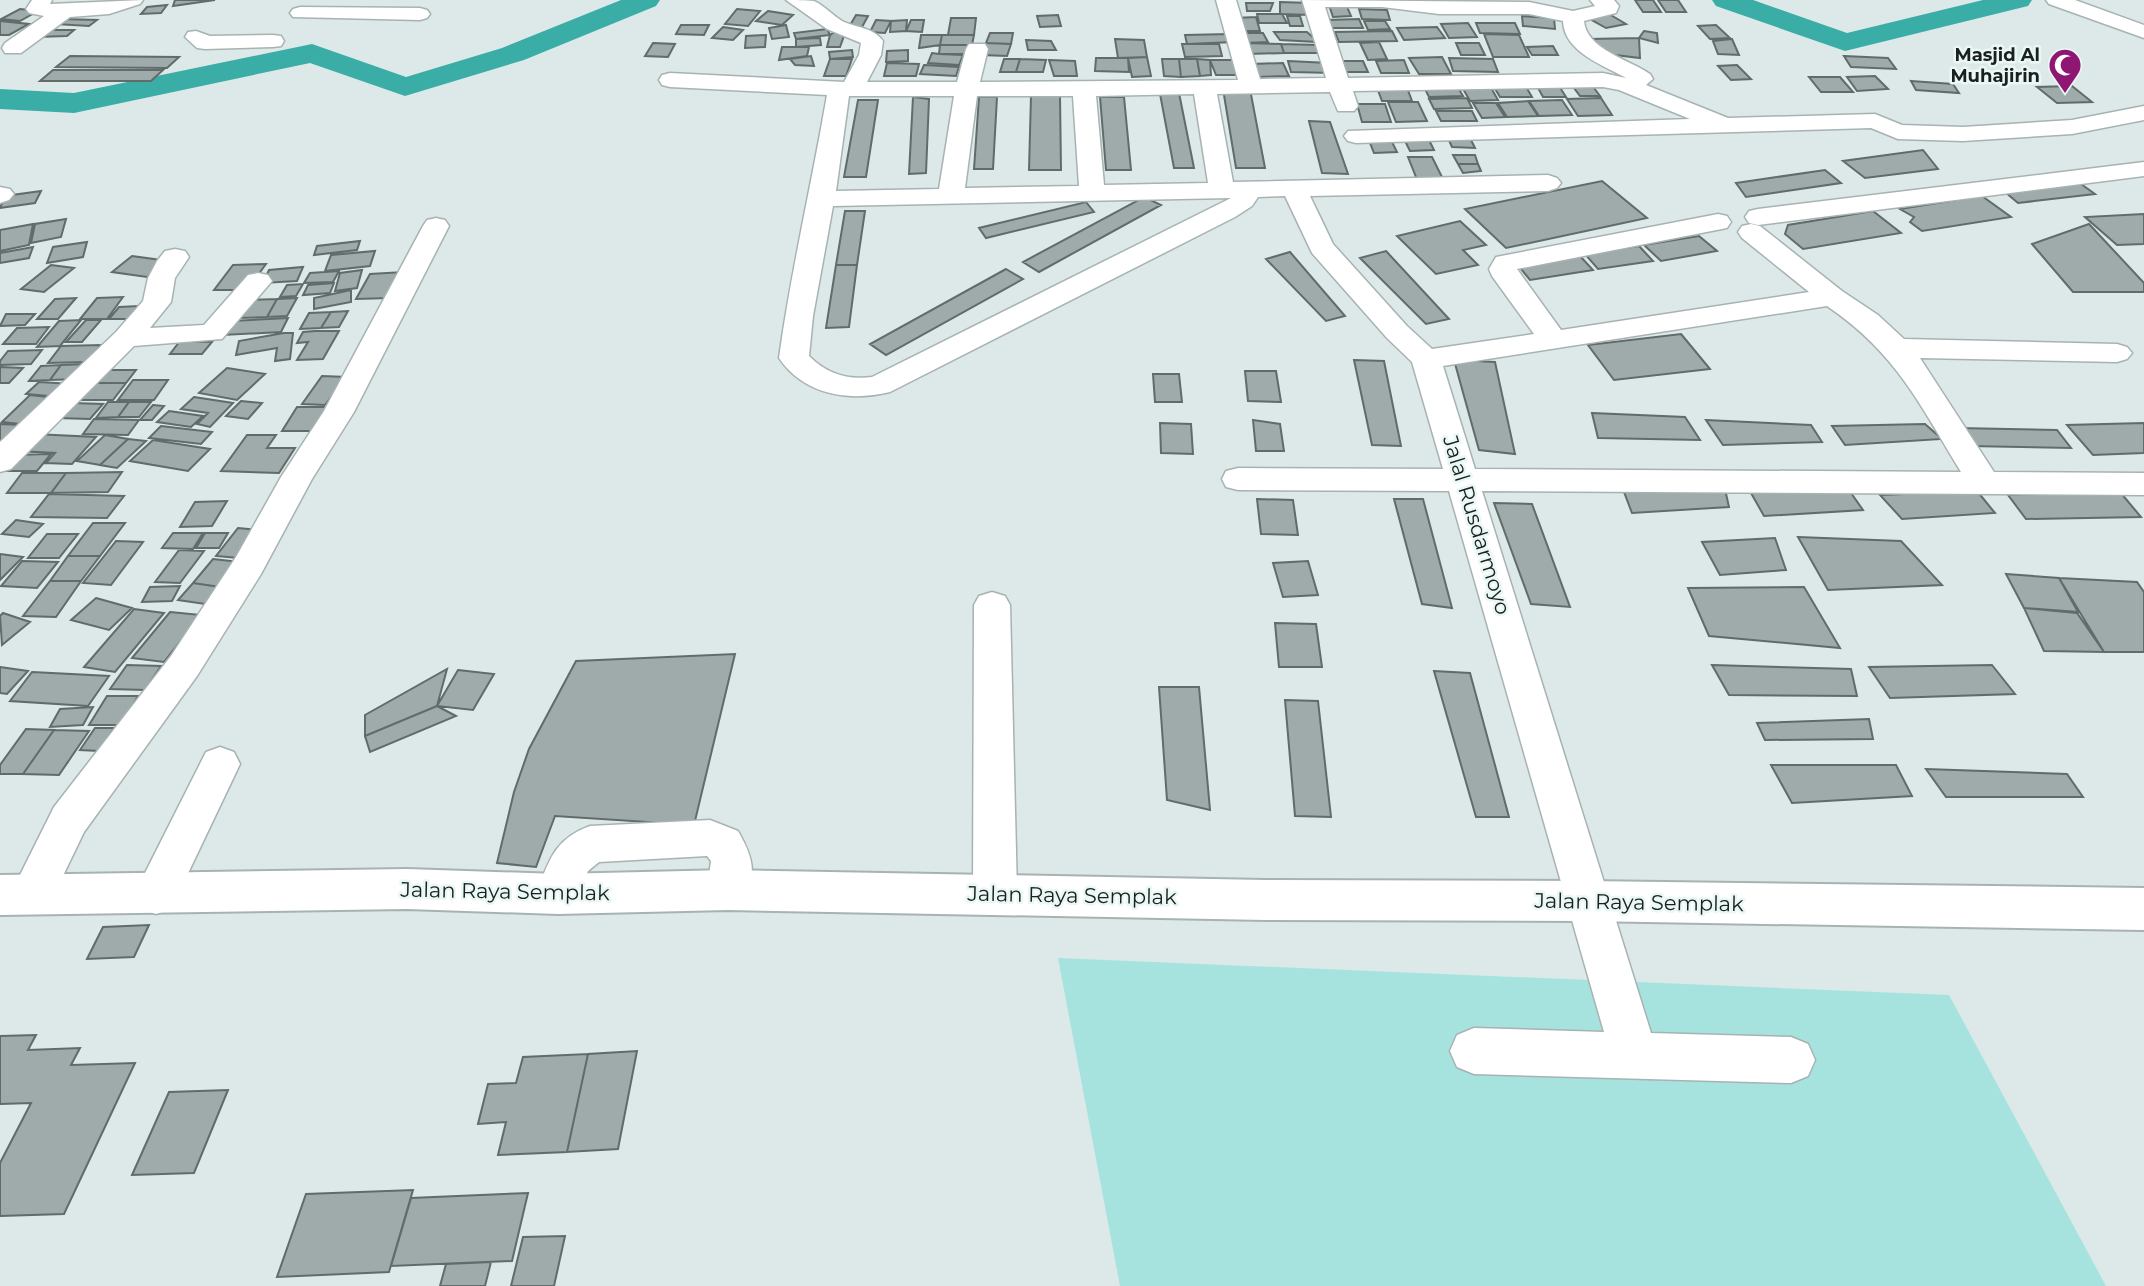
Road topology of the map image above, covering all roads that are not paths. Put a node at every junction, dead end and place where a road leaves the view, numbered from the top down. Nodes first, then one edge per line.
1 (14, 0) edge
2 (133, 0) edge
3 (796, 0) edge
4 (1226, 0) edge
5 (1600, 0) edge
6 (2056, 0) edge
7 (1312, 1) edge
8 (39, 3) edge
9 (305, 7) edge
10 (66, 10) junction
11 (420, 14) dead end
12 (1573, 17) junction
13 (2144, 32) edge
14 (196, 37) dead end
15 (13, 48) dead end
16 (978, 48) dead end
17 (670, 80) dead end
18 (1414, 83) junction
19 (1340, 85) junction
20 (1251, 86) junction
21 (1204, 87) junction
22 (846, 89) junction
23 (967, 89) junction
24 (1084, 89) junction
25 (1659, 98) junction
26 (2144, 113) edge
27 (1722, 124) junction
28 (1435, 134) junction
29 (1356, 136) junction
30 (2144, 169) edge
31 (1548, 183) dead end
32 (1455, 185) junction
33 (1372, 187) junction
34 (1294, 189) junction
35 (1222, 190) junction
36 (1251, 190) junction
37 (1092, 193) junction
38 (951, 196) junction
39 (822, 199) junction
40 (1755, 224) junction
41 (436, 226) dead end
42 (175, 257) dead end
43 (258, 281) dead end
44 (1832, 297) junction
45 (126, 338) junction
46 (1553, 339) junction
47 (1896, 348) junction
48 (2117, 354) dead end
49 (1426, 359) junction
50 (0, 461) edge
51 (1238, 480) dead end
52 (1463, 480) junction
53 (1984, 482) junction
54 (2144, 484) edge
55 (992, 605) dead end
56 (220, 764) dead end
57 (995, 893) junction
58 (16, 895) edge
59 (156, 895) junction
60 (1586, 901) junction
61 (2144, 909) edge
62 (1474, 1051) dead end
63 (1634, 1055) junction
64 (1791, 1060) dead end

1 - 8 street
2 - 10 street
3 - 22 street
4 - 20 street
5 - 12 street
6 - 13 street
7 - 12 street
7 - 19 street
8 - 10 street
9 - 11 street
9 - 14 street
10 - 15 street
12 - 25 street
16 - 23 street
17 - 22 street
18 - 19 street
18 - 25 street
18 - 28 street
19 - 20 street
19 - 29 street
20 - 21 street
21 - 24 street
21 - 35 street
22 - 23 street
22 - 39 street
23 - 24 street
23 - 38 street
24 - 37 street
25 - 27 street
26 - 27 street
27 - 28 street
28 - 29 street
28 - 32 street
29 - 33 street
30 - 40 street
31 - 32 street
32 - 33 street
33 - 34 street
34 - 36 street
34 - 49 street, Jalal Rusdarmoyo
35 - 36 street
35 - 37 street
36 - 39 street
37 - 38 street
38 - 39 street
40 - 44 street
40 - 46 street
41 - 58 street
42 - 45 street
43 - 45 street
44 - 46 street
44 - 47 street
45 - 50 street
46 - 49 street
47 - 48 street
47 - 53 street
49 - 52 street, Jalal Rusdarmoyo
51 - 52 street
52 - 53 street
52 - 60 street, Jalal Rusdarmoyo
53 - 54 street
55 - 57 street
56 - 59 street
57 - 59 main road, Jalan Raya Semplak
57 - 60 main road, Jalan Raya Semplak
58 - 59 main road, Jalan Raya Semplak
60 - 61 main road, Jalan Raya Semplak
60 - 63 street, Jalal Rusdarmoyo
62 - 63 street
63 - 64 street

